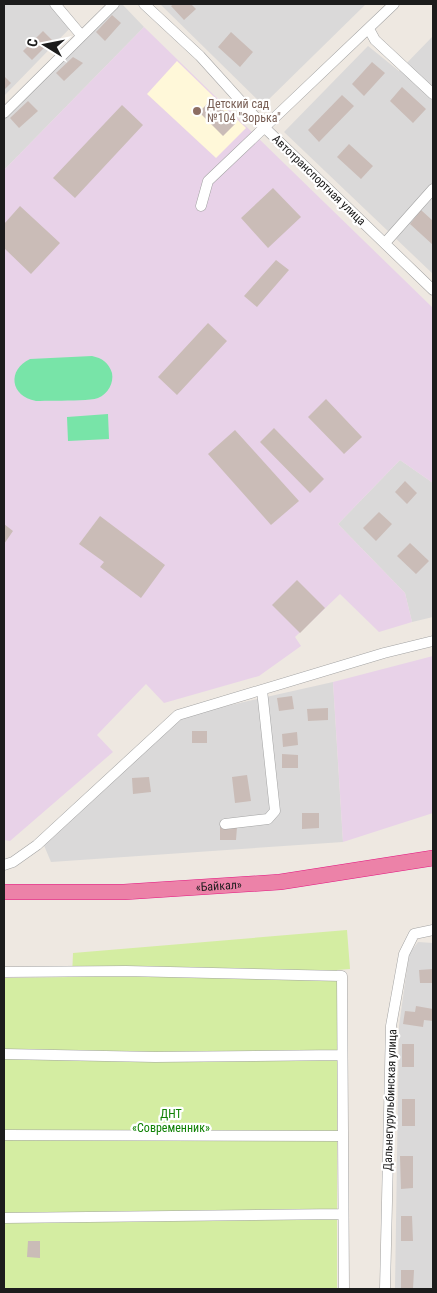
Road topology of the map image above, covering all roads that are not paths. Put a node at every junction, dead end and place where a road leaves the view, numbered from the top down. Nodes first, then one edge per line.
1 (54, 4) edge
2 (114, 4) edge
3 (144, 4) edge
4 (393, 4) edge
5 (369, 29) junction
6 (81, 35) junction
7 (433, 94) edge
8 (4, 113) edge
9 (265, 128) junction
10 (433, 189) edge
11 (201, 206) dead end
12 (385, 243) junction
13 (433, 290) edge
14 (433, 641) edge
15 (262, 690) junction
16 (225, 824) dead end
17 (433, 858) edge
18 (4, 865) edge
19 (4, 889) edge
20 (433, 930) edge
21 (4, 972) edge
22 (4, 1054) edge
23 (341, 1055) junction
24 (4, 1135) edge
25 (343, 1136) junction
26 (342, 1214) junction
27 (4, 1218) edge
28 (344, 1289) edge
29 (385, 1289) edge

1 - 6 street
2 - 6 street
3 - 9 street, Автотранспортная улица
4 - 5 street
5 - 7 street
5 - 9 street
6 - 8 street
9 - 11 street
9 - 12 street, Автотранспортная улица
10 - 12 street
12 - 13 street, Автотранспортная улица
14 - 15 street
15 - 16 street
15 - 18 street
17 - 19 highway, «Байкал»
20 - 29 street, Дальнегурульбинская улица
21 - 23 street
22 - 23 street
23 - 25 street
24 - 25 street
25 - 26 street
26 - 27 street
26 - 28 street

